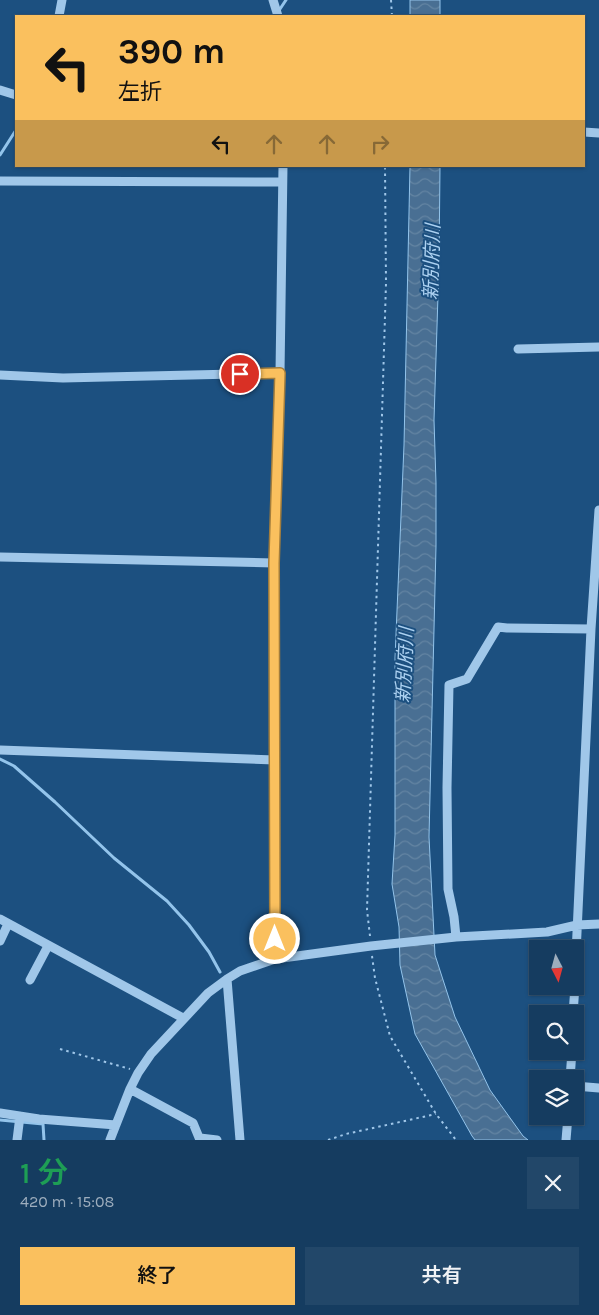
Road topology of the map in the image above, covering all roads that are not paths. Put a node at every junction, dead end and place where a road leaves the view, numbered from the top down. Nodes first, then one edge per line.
1 (62, 0) edge
2 (273, 0) edge
3 (59, 15) edge
4 (278, 15) edge
5 (0, 90) edge
6 (15, 95) edge
7 (585, 132) edge
8 (599, 133) edge
9 (283, 167) edge
10 (0, 181) edge
11 (282, 182) junction
12 (599, 347) edge
13 (518, 350) dead end
14 (280, 373) junction
15 (0, 375) edge
16 (599, 510) edge
17 (0, 558) edge
18 (274, 563) junction
19 (591, 629) junction
20 (0, 750) edge
21 (275, 760) junction
22 (4, 922) edge
23 (599, 924) edge
24 (577, 925) junction
25 (454, 938) junction
26 (576, 940) edge
27 (0, 941) edge
28 (48, 946) junction
29 (275, 959) junction
30 (227, 979) junction
31 (30, 980) dead end
32 (183, 1018) junction
33 (584, 1087) edge
34 (599, 1088) edge
35 (130, 1090) junction
36 (0, 1113) edge
37 (20, 1117) junction
38 (116, 1125) junction
39 (567, 1125) edge
40 (200, 1139) edge
41 (17, 1140) edge
42 (110, 1140) edge
43 (217, 1140) edge
44 (240, 1140) edge
45 (566, 1140) edge

1 - 3 street
2 - 4 street
5 - 6 street
7 - 8 street
9 - 11 street
10 - 11 street
11 - 14 street
12 - 13 street
14 - 15 street
14 - 18 street
16 - 19 street
17 - 18 street
18 - 21 street
19 - 24 street
19 - 25 street
20 - 21 street
21 - 29 street
22 - 27 street
22 - 28 street
23 - 24 street
24 - 25 street
24 - 26 street
25 - 29 street
28 - 31 street
28 - 32 street
29 - 30 street
30 - 32 street
30 - 44 street
32 - 35 street
33 - 34 street
35 - 38 street
35 - 40 street
36 - 37 street
37 - 38 street
37 - 41 street
38 - 42 street
39 - 45 street
40 - 43 street

